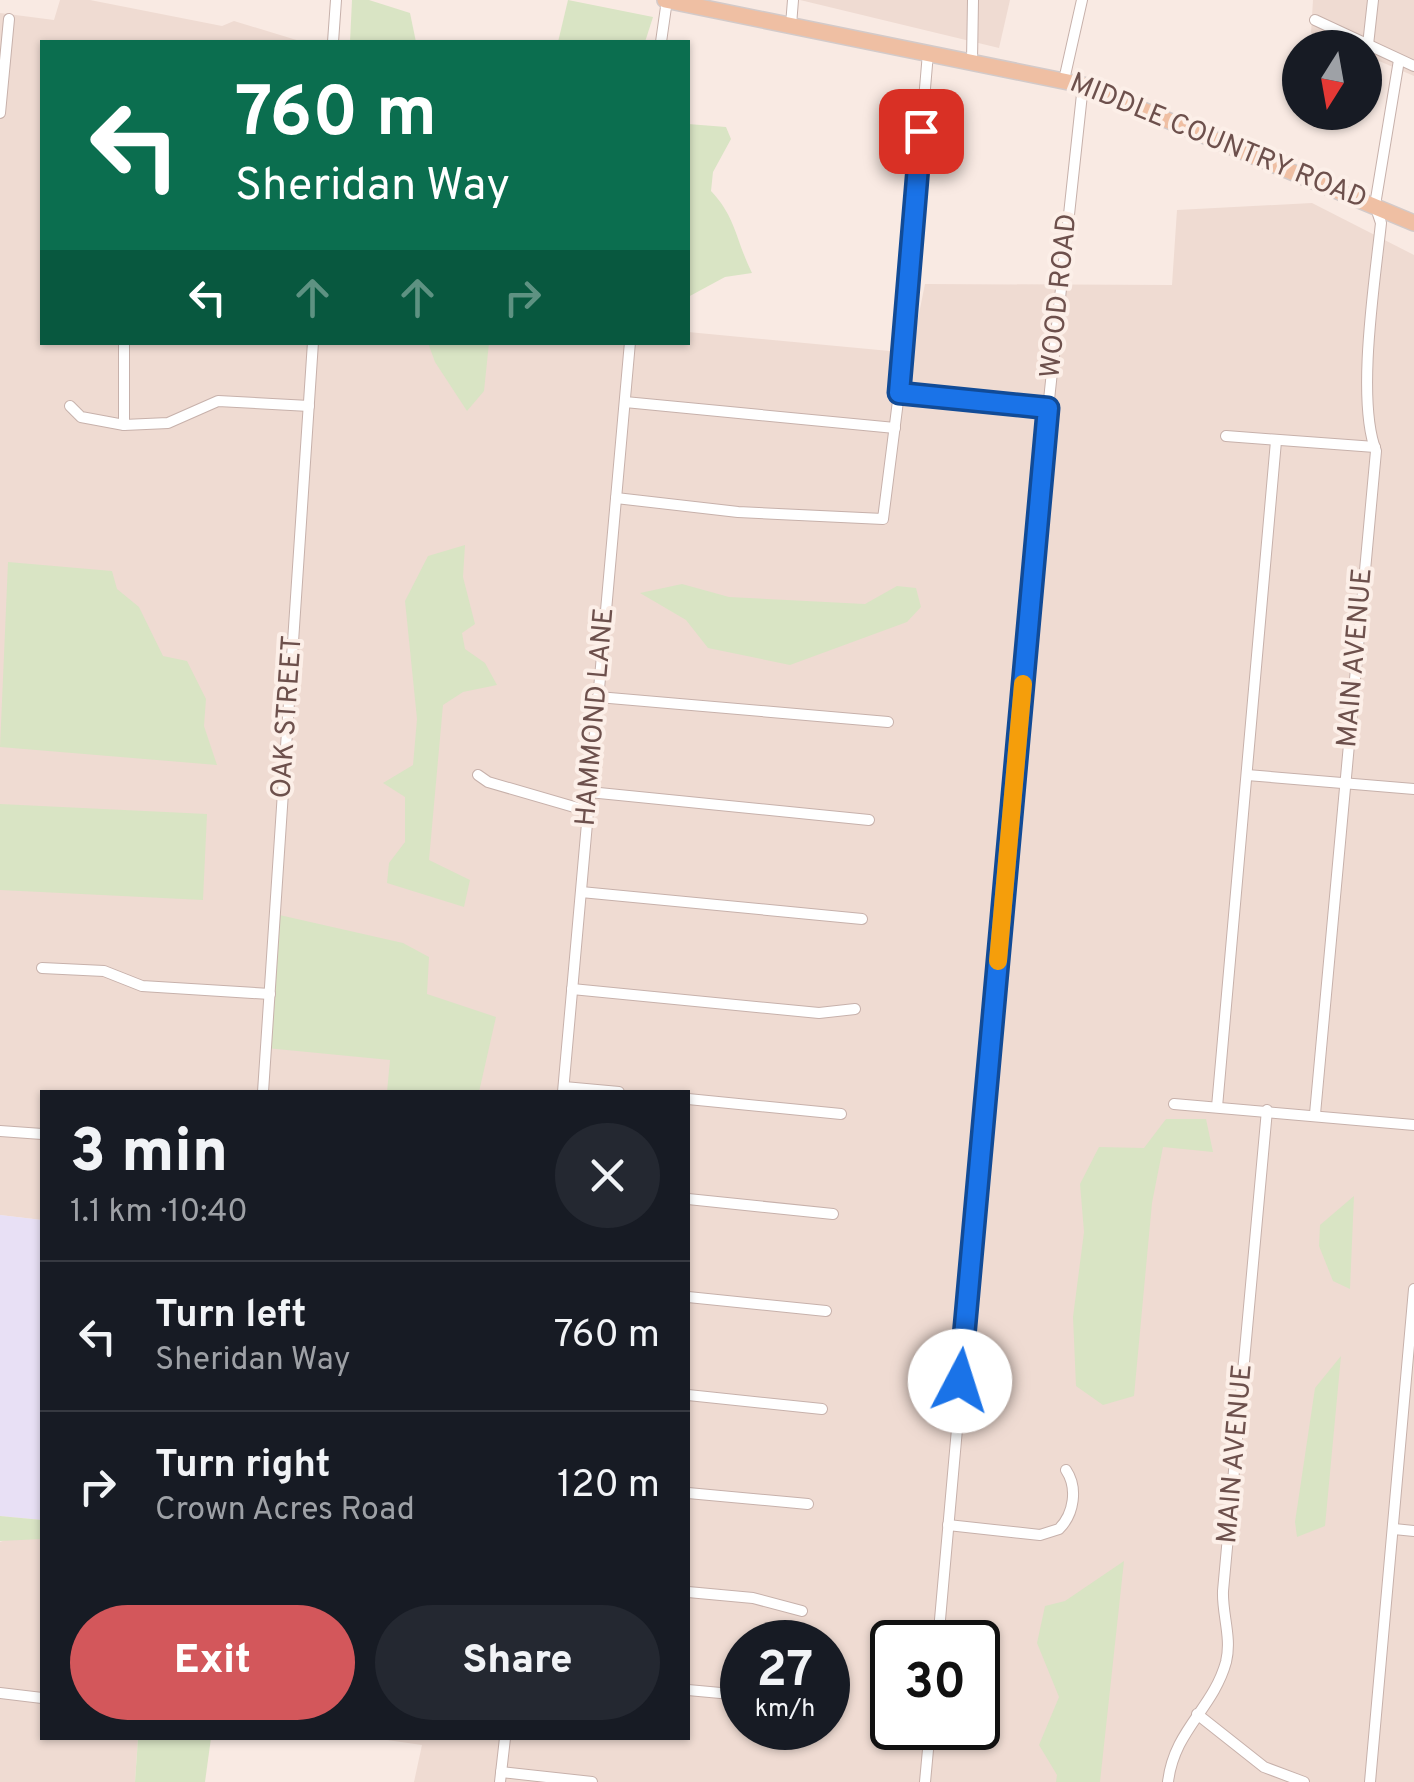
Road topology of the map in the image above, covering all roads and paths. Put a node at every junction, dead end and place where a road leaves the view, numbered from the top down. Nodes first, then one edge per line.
1 (336, 0) edge
2 (666, 0) edge
3 (793, 0) edge
4 (973, 0) edge
5 (1082, 0) edge
6 (1374, 0) edge
7 (8, 19) dead end
8 (1315, 20) dead end
9 (791, 26) junction
10 (1336, 30) edge
11 (1370, 30) edge
12 (333, 40) edge
13 (661, 40) edge
14 (1382, 52) edge
15 (928, 53) junction
16 (1399, 60) junction
17 (972, 61) junction
18 (1414, 66) edge
19 (1064, 80) junction
20 (1083, 85) junction
21 (0, 113) edge
22 (1375, 205) junction
23 (1414, 223) edge
24 (124, 345) edge
25 (313, 345) edge
26 (630, 345) edge
27 (899, 393) junction
28 (625, 402) junction
29 (70, 406) dead end
30 (309, 406) junction
31 (1048, 408) junction
32 (124, 425) junction
33 (895, 428) junction
34 (1226, 436) dead end
35 (1276, 442) junction
36 (1374, 447) junction
37 (616, 498) junction
38 (598, 697) junction
39 (888, 722) dead end
40 (478, 775) dead end
41 (1247, 775) junction
42 (1344, 783) junction
43 (1414, 789) edge
44 (590, 792) junction
45 (588, 811) junction
46 (869, 820) dead end
47 (581, 892) junction
48 (862, 918) dead end
49 (42, 968) dead end
50 (572, 990) junction
51 (270, 994) junction
52 (855, 1009) dead end
53 (263, 1090) edge
54 (564, 1090) edge
55 (690, 1099) edge
56 (1174, 1104) dead end
57 (1218, 1106) junction
58 (1266, 1110) junction
59 (840, 1114) dead end
60 (1315, 1114) junction
61 (1414, 1125) edge
62 (0, 1131) edge
63 (40, 1134) edge
64 (690, 1200) edge
65 (833, 1214) dead end
66 (1414, 1289) edge
67 (690, 1297) edge
68 (826, 1311) dead end
69 (690, 1395) edge
70 (822, 1408) dead end
71 (1066, 1470) dead end
72 (690, 1493) edge
73 (808, 1504) dead end
74 (948, 1525) junction
75 (1394, 1529) junction
76 (1414, 1531) edge
77 (690, 1592) edge
78 (802, 1611) dead end
79 (940, 1620) edge
80 (690, 1690) edge
81 (0, 1693) edge
82 (720, 1693) edge
83 (40, 1698) edge
84 (1198, 1714) junction
85 (505, 1740) edge
86 (928, 1750) edge
87 (501, 1777) edge
88 (592, 1782) edge
89 (925, 1782) edge
90 (1168, 1782) edge
91 (1304, 1782) edge
92 (1370, 1782) edge

1 - 12 street
2 - 9 main road, MIDDLE COUNTRY ROAD
2 - 13 street
3 - 9 street
4 - 17 street
5 - 19 street
6 - 11 street
7 - 21 street
8 - 10 street
9 - 15 main road, MIDDLE COUNTRY ROAD
14 - 16 street
15 - 17 main road, MIDDLE COUNTRY ROAD
15 - 27 street
16 - 18 street
16 - 22 street, MAIN AVENUE
17 - 19 main road, MIDDLE COUNTRY ROAD
19 - 20 main road, MIDDLE COUNTRY ROAD
20 - 22 main road, MIDDLE COUNTRY ROAD
20 - 31 street, WOOD ROAD
22 - 23 main road, MIDDLE COUNTRY ROAD
22 - 36 street, MAIN AVENUE
24 - 32 street
25 - 30 street, OAK STREET
26 - 28 street, HAMMOND LANE
27 - 31 street
27 - 33 street
28 - 33 street
28 - 37 street, HAMMOND LANE
29 - 32 street
30 - 32 street
30 - 51 street, OAK STREET
31 - 74 street, WOOD ROAD
33 - 37 street
34 - 35 street
35 - 36 street
35 - 41 street
36 - 42 street, MAIN AVENUE
37 - 38 street, HAMMOND LANE
38 - 39 street
38 - 44 street, HAMMOND LANE
40 - 45 street
41 - 42 street
41 - 57 street
42 - 43 street
42 - 60 street, MAIN AVENUE
44 - 45 street, HAMMOND LANE
44 - 46 street
45 - 47 street, HAMMOND LANE
47 - 48 street
47 - 50 street, HAMMOND LANE
49 - 51 street
50 - 52 street
50 - 54 street, HAMMOND LANE
51 - 53 street, OAK STREET
55 - 59 street
56 - 57 street
57 - 58 street
58 - 60 street
58 - 84 street, MAIN AVENUE
60 - 61 street
62 - 63 street
64 - 65 street
66 - 75 street
67 - 68 street
69 - 70 street
71 - 74 street
72 - 73 street
74 - 79 street, WOOD ROAD
75 - 76 street
75 - 92 street
77 - 78 street
80 - 82 street
81 - 83 street
84 - 90 street, MAIN AVENUE
84 - 91 street
85 - 87 street
86 - 89 street
87 - 88 street

